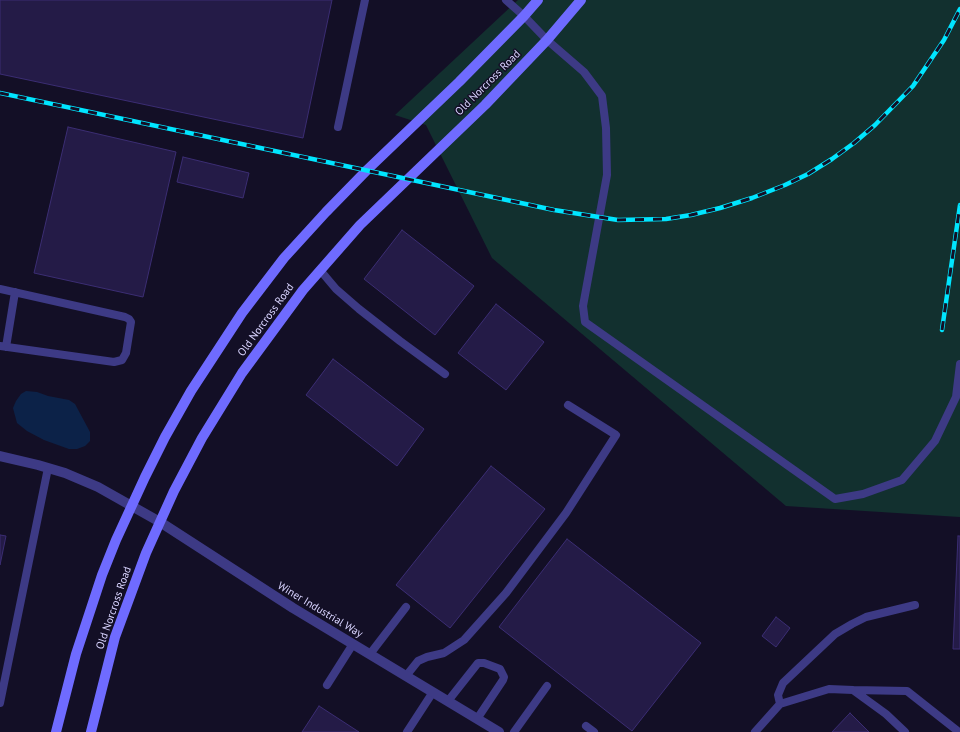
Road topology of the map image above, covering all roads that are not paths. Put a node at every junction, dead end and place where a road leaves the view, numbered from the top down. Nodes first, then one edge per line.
1 (365, 0) edge
2 (506, 0) edge
3 (538, 0) edge
4 (582, 0) edge
5 (524, 16) junction
6 (547, 40) junction
7 (338, 127) dead end
8 (320, 270) junction
9 (0, 289) edge
10 (15, 292) junction
11 (3, 347) edge
12 (960, 364) edge
13 (445, 374) dead end
14 (568, 405) dead end
15 (0, 456) edge
16 (48, 468) junction
17 (131, 505) junction
18 (160, 522) junction
19 (915, 605) dead end
20 (406, 607) dead end
21 (353, 644) junction
22 (370, 654) junction
23 (406, 676) junction
24 (327, 685) dead end
25 (547, 686) dead end
26 (853, 690) junction
27 (433, 692) junction
28 (448, 701) junction
29 (0, 702) edge
30 (780, 704) junction
31 (478, 719) junction
32 (586, 726) dead end
33 (56, 732) edge
34 (91, 732) edge
35 (407, 732) edge
36 (499, 732) edge
37 (514, 732) edge
38 (594, 732) edge
39 (755, 732) edge
40 (905, 732) edge
41 (959, 732) edge

1 - 7 lane
2 - 5 lane
3 - 5 main road, Old Norcross Road
4 - 6 main road, Old Norcross Road
5 - 6 lane
5 - 17 main road, Old Norcross Road
6 - 8 main road, Old Norcross Road
6 - 12 lane
8 - 13 lane
8 - 18 main road, Old Norcross Road
9 - 10 lane
10 - 11 lane
10 - 11 lane
14 - 23 lane
15 - 16 street, Winer Industrial Way
16 - 17 street, Winer Industrial Way
16 - 29 lane
17 - 18 street, Winer Industrial Way
17 - 33 main road, Old Norcross Road
18 - 21 street, Winer Industrial Way
18 - 34 main road, Old Norcross Road
19 - 30 lane
20 - 22 lane
21 - 22 street, Winer Industrial Way
21 - 24 lane
22 - 23 street, Winer Industrial Way
23 - 27 street, Winer Industrial Way
25 - 37 lane
26 - 30 lane
26 - 40 lane
26 - 41 lane
27 - 28 street, Winer Industrial Way
27 - 35 lane
28 - 31 street, Winer Industrial Way
28 - 31 lane
30 - 39 lane
31 - 36 street, Winer Industrial Way
32 - 38 lane

